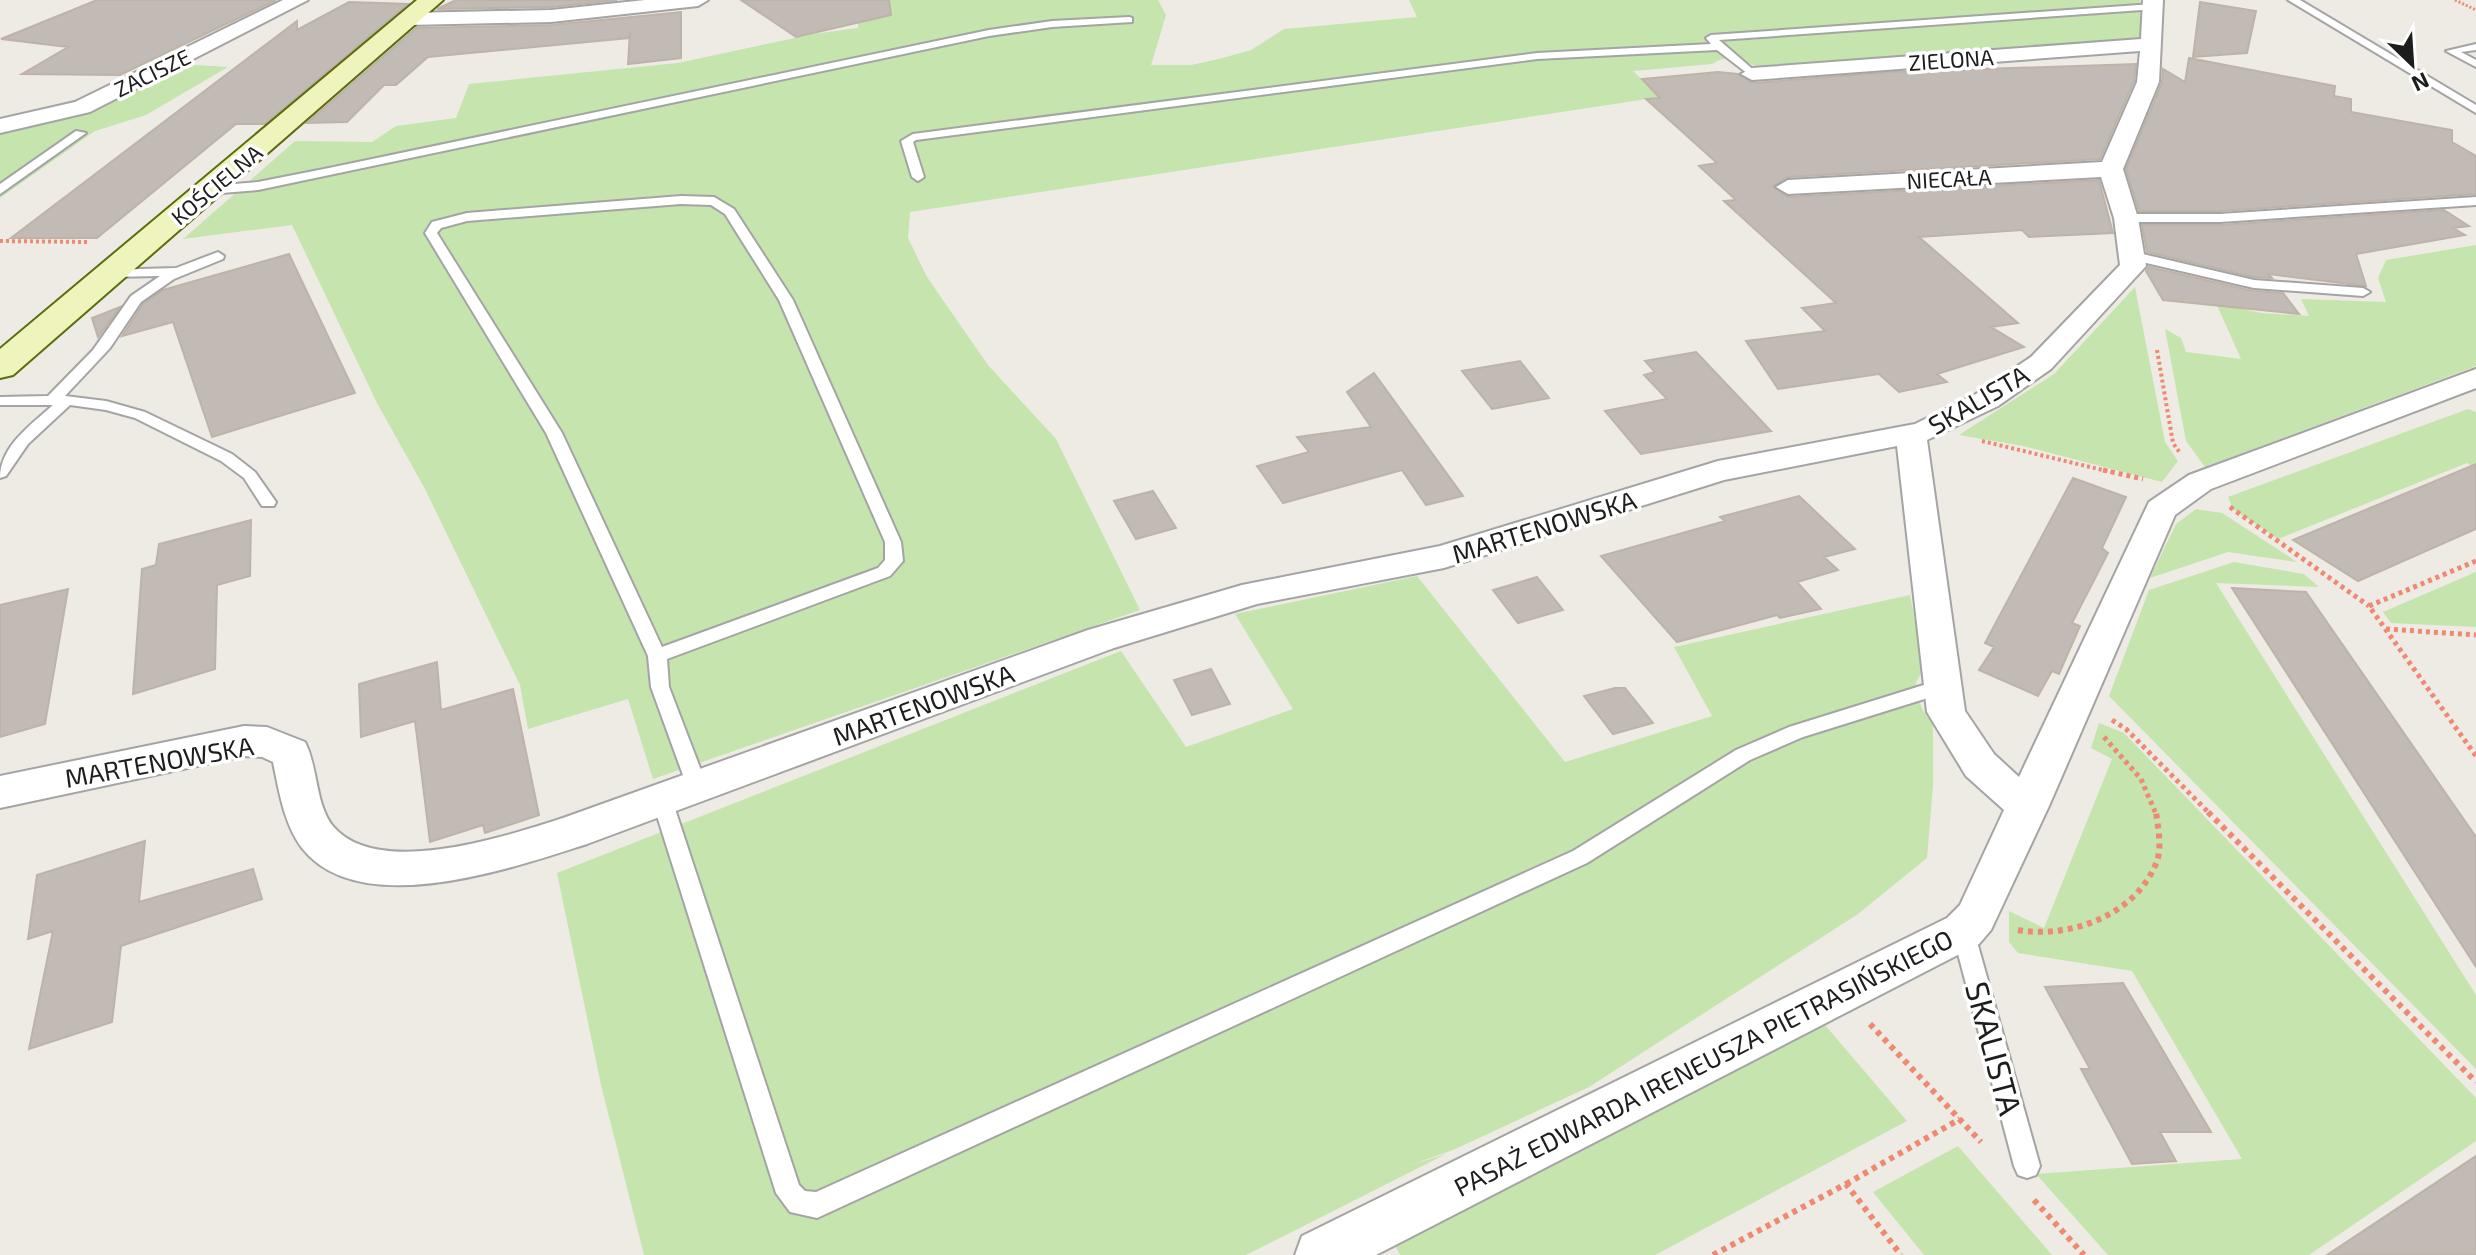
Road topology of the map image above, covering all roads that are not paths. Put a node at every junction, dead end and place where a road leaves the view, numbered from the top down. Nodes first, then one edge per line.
1 (298, 0) edge
2 (698, 0) edge
3 (2293, 0) edge
4 (2153, 4) edge
5 (420, 9) edge
6 (1129, 20) dead end
7 (2151, 44) junction
8 (1719, 47) junction
9 (2476, 47) edge
10 (2476, 64) edge
11 (1752, 74) joint
12 (2476, 110) edge
13 (0, 126) edge
14 (80, 133) dead end
15 (2111, 169) junction
16 (918, 177) dead end
17 (1788, 187) dead end
18 (0, 190) edge
19 (209, 190) junction
20 (2476, 201) edge
21 (2126, 218) junction
22 (218, 256) dead end
23 (2134, 256) junction
24 (180, 272) junction
25 (111, 273) junction
26 (2363, 292) dead end
27 (0, 367) edge
28 (2476, 378) edge
29 (59, 400) junction
30 (0, 401) edge
31 (1911, 436) junction
32 (0, 473) edge
33 (268, 502) dead end
34 (657, 656) junction
35 (1943, 686) junction
36 (697, 786) junction
37 (0, 792) edge
38 (662, 800) junction
39 (2029, 806) junction
40 (1963, 931) junction
41 (2027, 1166) dead end
42 (1321, 1255) edge

1 - 13 street, ZACISZE
2 - 5 street
3 - 12 lane
4 - 7 street
4 - 8 lane
5 - 19 street, KOŚCIELNA
6 - 19 lane
7 - 11 street, ZIELONA
7 - 15 street
8 - 11 lane
8 - 16 lane
9 - 10 lane
14 - 18 lane
15 - 17 street, NIECAŁA
15 - 21 street
19 - 25 street, KOŚCIELNA
20 - 21 lane
21 - 23 street
22 - 24 lane
23 - 26 lane
23 - 31 street, SKALISTA
24 - 25 lane
24 - 29 lane
25 - 27 street, KOŚCIELNA
28 - 39 street, PASAŻ EDWARDA IRENEUSZA PIETRASIŃSKIEGO
29 - 30 lane
29 - 32 lane
29 - 33 lane
31 - 35 street, SKALISTA
31 - 36 street, MARTENOWSKA
34 - 34 lane
34 - 36 lane
35 - 38 lane
35 - 39 street, SKALISTA
36 - 38 street, MARTENOWSKA
37 - 38 street, MARTENOWSKA
39 - 40 street, PASAŻ EDWARDA IRENEUSZA PIETRASIŃSKIEGO
40 - 41 lane, SKALISTA
40 - 42 street, PASAŻ EDWARDA IRENEUSZA PIETRASIŃSKIEGO

